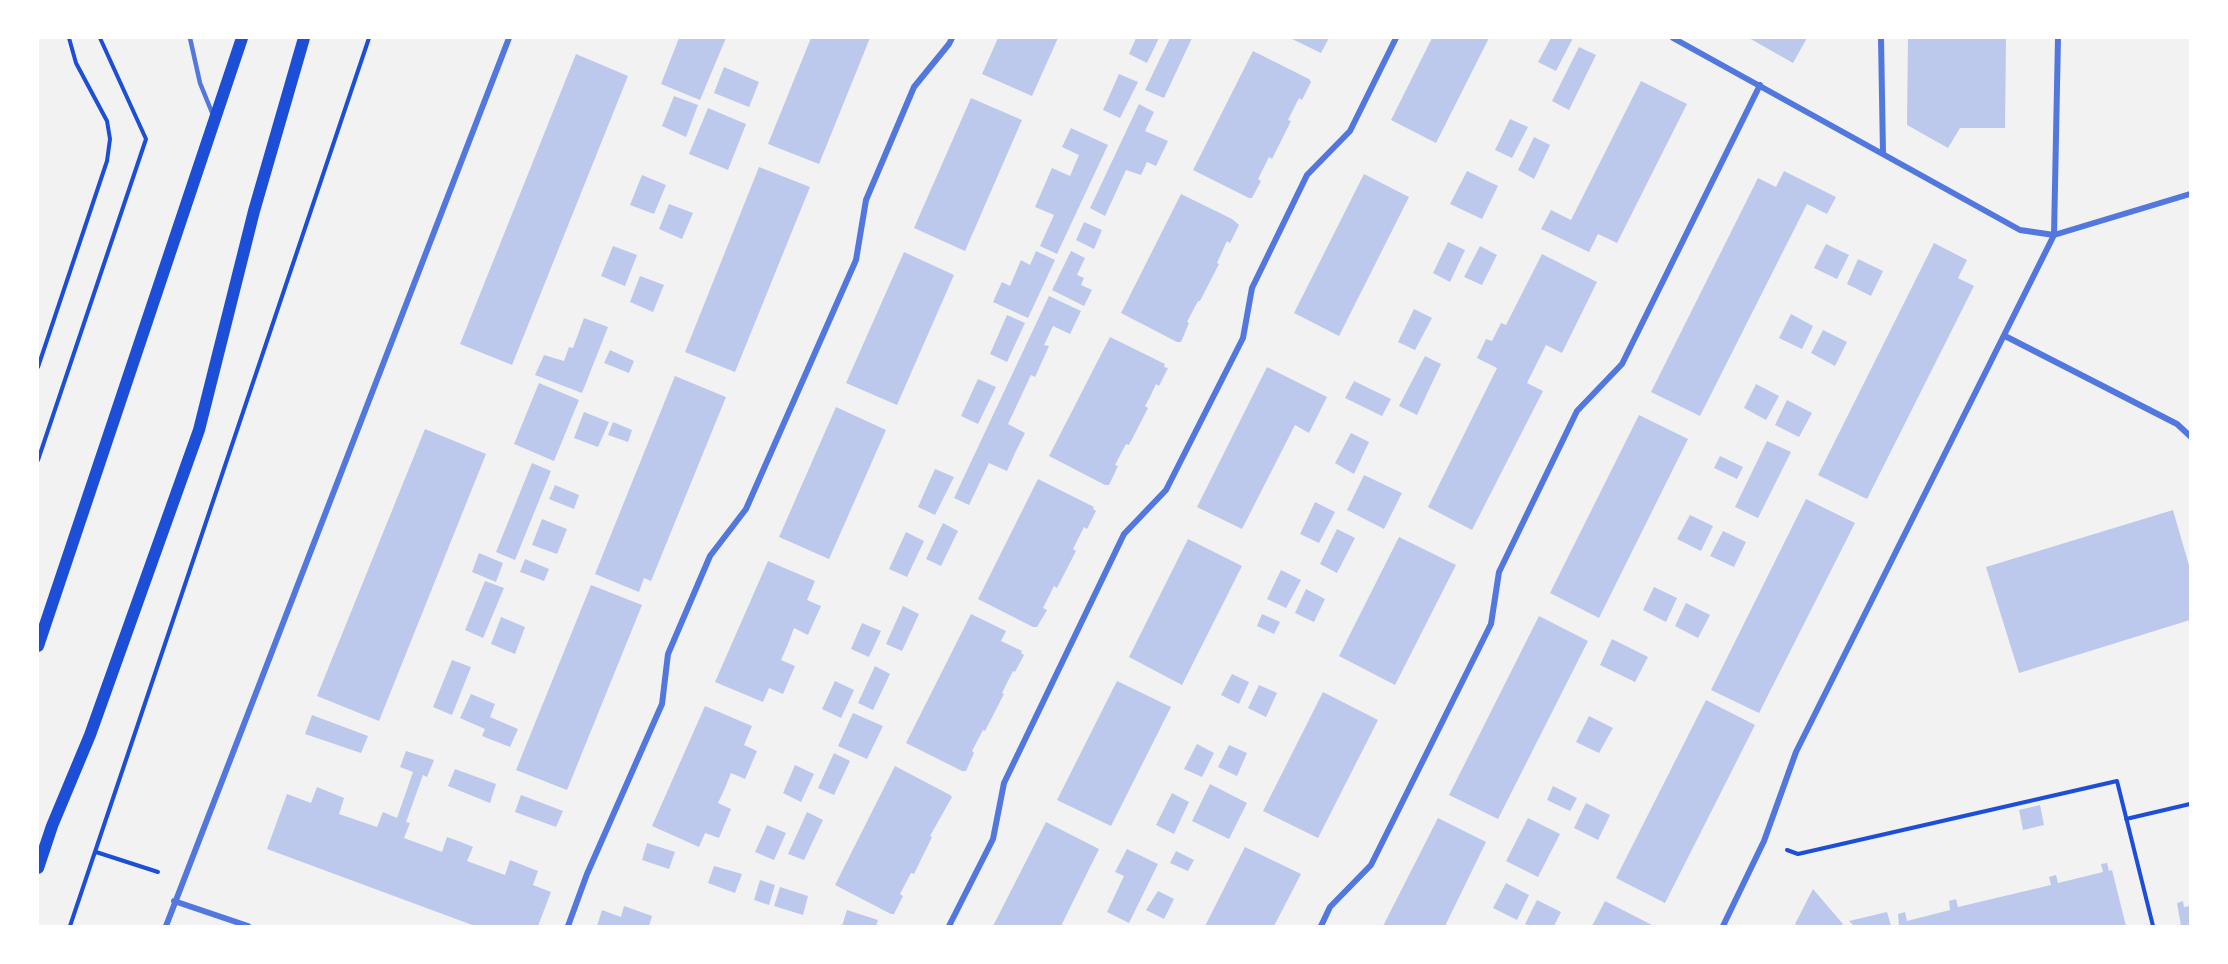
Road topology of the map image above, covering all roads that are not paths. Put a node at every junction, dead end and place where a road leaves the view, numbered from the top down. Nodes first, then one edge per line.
1 (190, 38) edge
2 (242, 38) edge
3 (304, 38) edge
4 (509, 38) edge
5 (952, 38) edge
6 (1396, 38) edge
7 (1673, 38) edge
8 (1881, 38) edge
9 (2058, 38) edge
10 (1760, 85) junction
11 (215, 118) junction
12 (1883, 154) junction
13 (2190, 194) edge
14 (2054, 236) junction
15 (2005, 336) junction
16 (2190, 436) edge
17 (38, 646) edge
18 (38, 868) edge
19 (174, 901) junction
20 (166, 927) edge
21 (248, 927) edge
22 (568, 927) edge
23 (949, 927) edge
24 (1321, 927) edge
25 (1723, 927) edge

1 - 11 lane
2 - 11 main road
3 - 18 main road
4 - 19 street
5 - 22 street
6 - 23 street
7 - 10 street
8 - 12 street
9 - 14 street
10 - 12 street
10 - 24 street
11 - 17 main road
12 - 14 street
13 - 14 street
14 - 15 street
15 - 16 street
15 - 25 street
19 - 20 street
19 - 21 street

